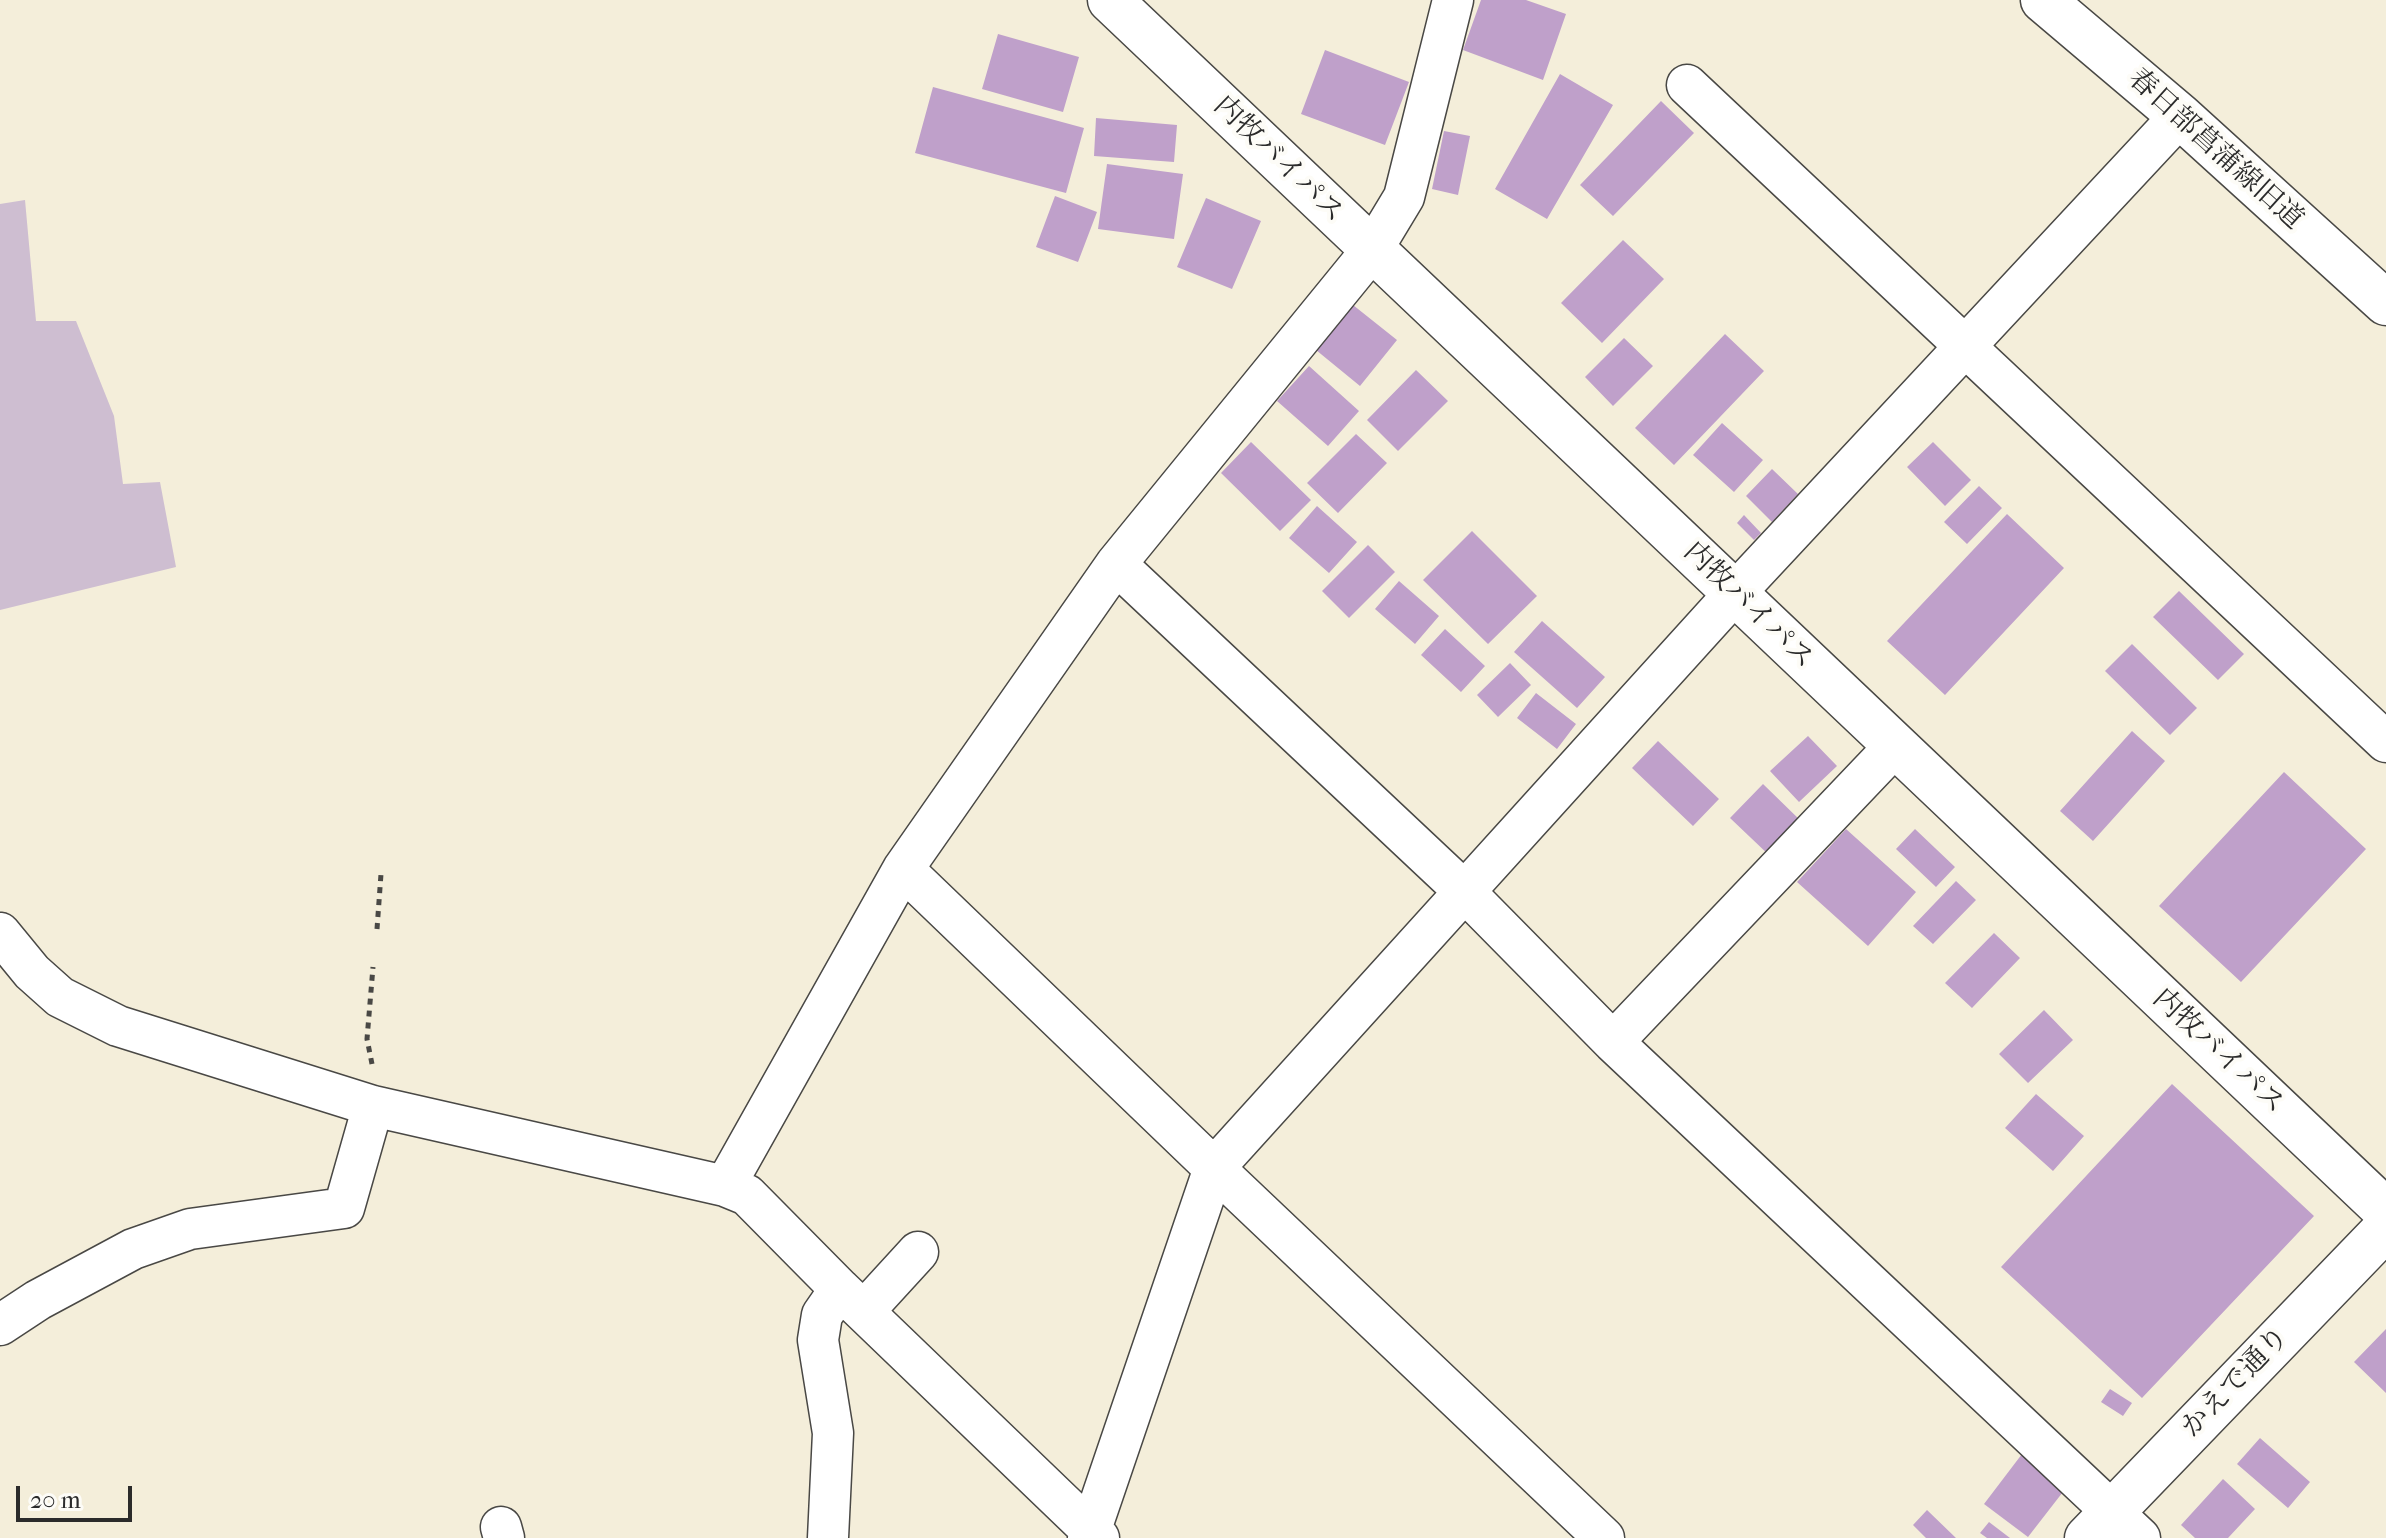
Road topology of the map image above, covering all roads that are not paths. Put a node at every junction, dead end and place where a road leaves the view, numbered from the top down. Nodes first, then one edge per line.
1 (1110, 0) edge
2 (1453, 0) edge
3 (2043, 0) edge
4 (1687, 85) dead end
5 (2180, 116) junction
6 (1372, 250) junction
7 (2386, 303) edge
8 (1967, 346) junction
9 (1116, 564) junction
10 (1735, 593) junction
11 (2386, 742) edge
12 (1895, 746) junction
13 (903, 869) junction
14 (1465, 892) junction
15 (0, 933) edge
16 (1613, 1042) junction
17 (368, 1105) junction
18 (1214, 1168) junction
19 (725, 1186) junction
20 (2386, 1211) edge
21 (2386, 1228) edge
22 (918, 1252) dead end
23 (852, 1300) junction
24 (0, 1325) edge
25 (2113, 1529) edge
26 (1093, 1535) edge
27 (828, 1538) edge
28 (1604, 1538) edge

1 - 6 main road, 内牧バイパス
2 - 6 street
3 - 5 main road, 春日部菖蒲線旧道
4 - 8 street
5 - 7 main road, 春日部菖蒲線旧道
5 - 8 street
6 - 9 street
6 - 10 main road, 内牧バイパス
8 - 10 street
8 - 11 street
9 - 13 street
9 - 14 street
10 - 12 main road, 内牧バイパス
10 - 14 street
12 - 16 street
12 - 20 main road, 内牧バイパス
13 - 18 street
13 - 19 street
14 - 16 street
14 - 18 street
15 - 17 street
16 - 25 street
17 - 19 street
17 - 24 street
18 - 26 street
18 - 28 street
19 - 23 street
21 - 25 main road, かえで通り
22 - 23 street
23 - 26 street
23 - 27 street

